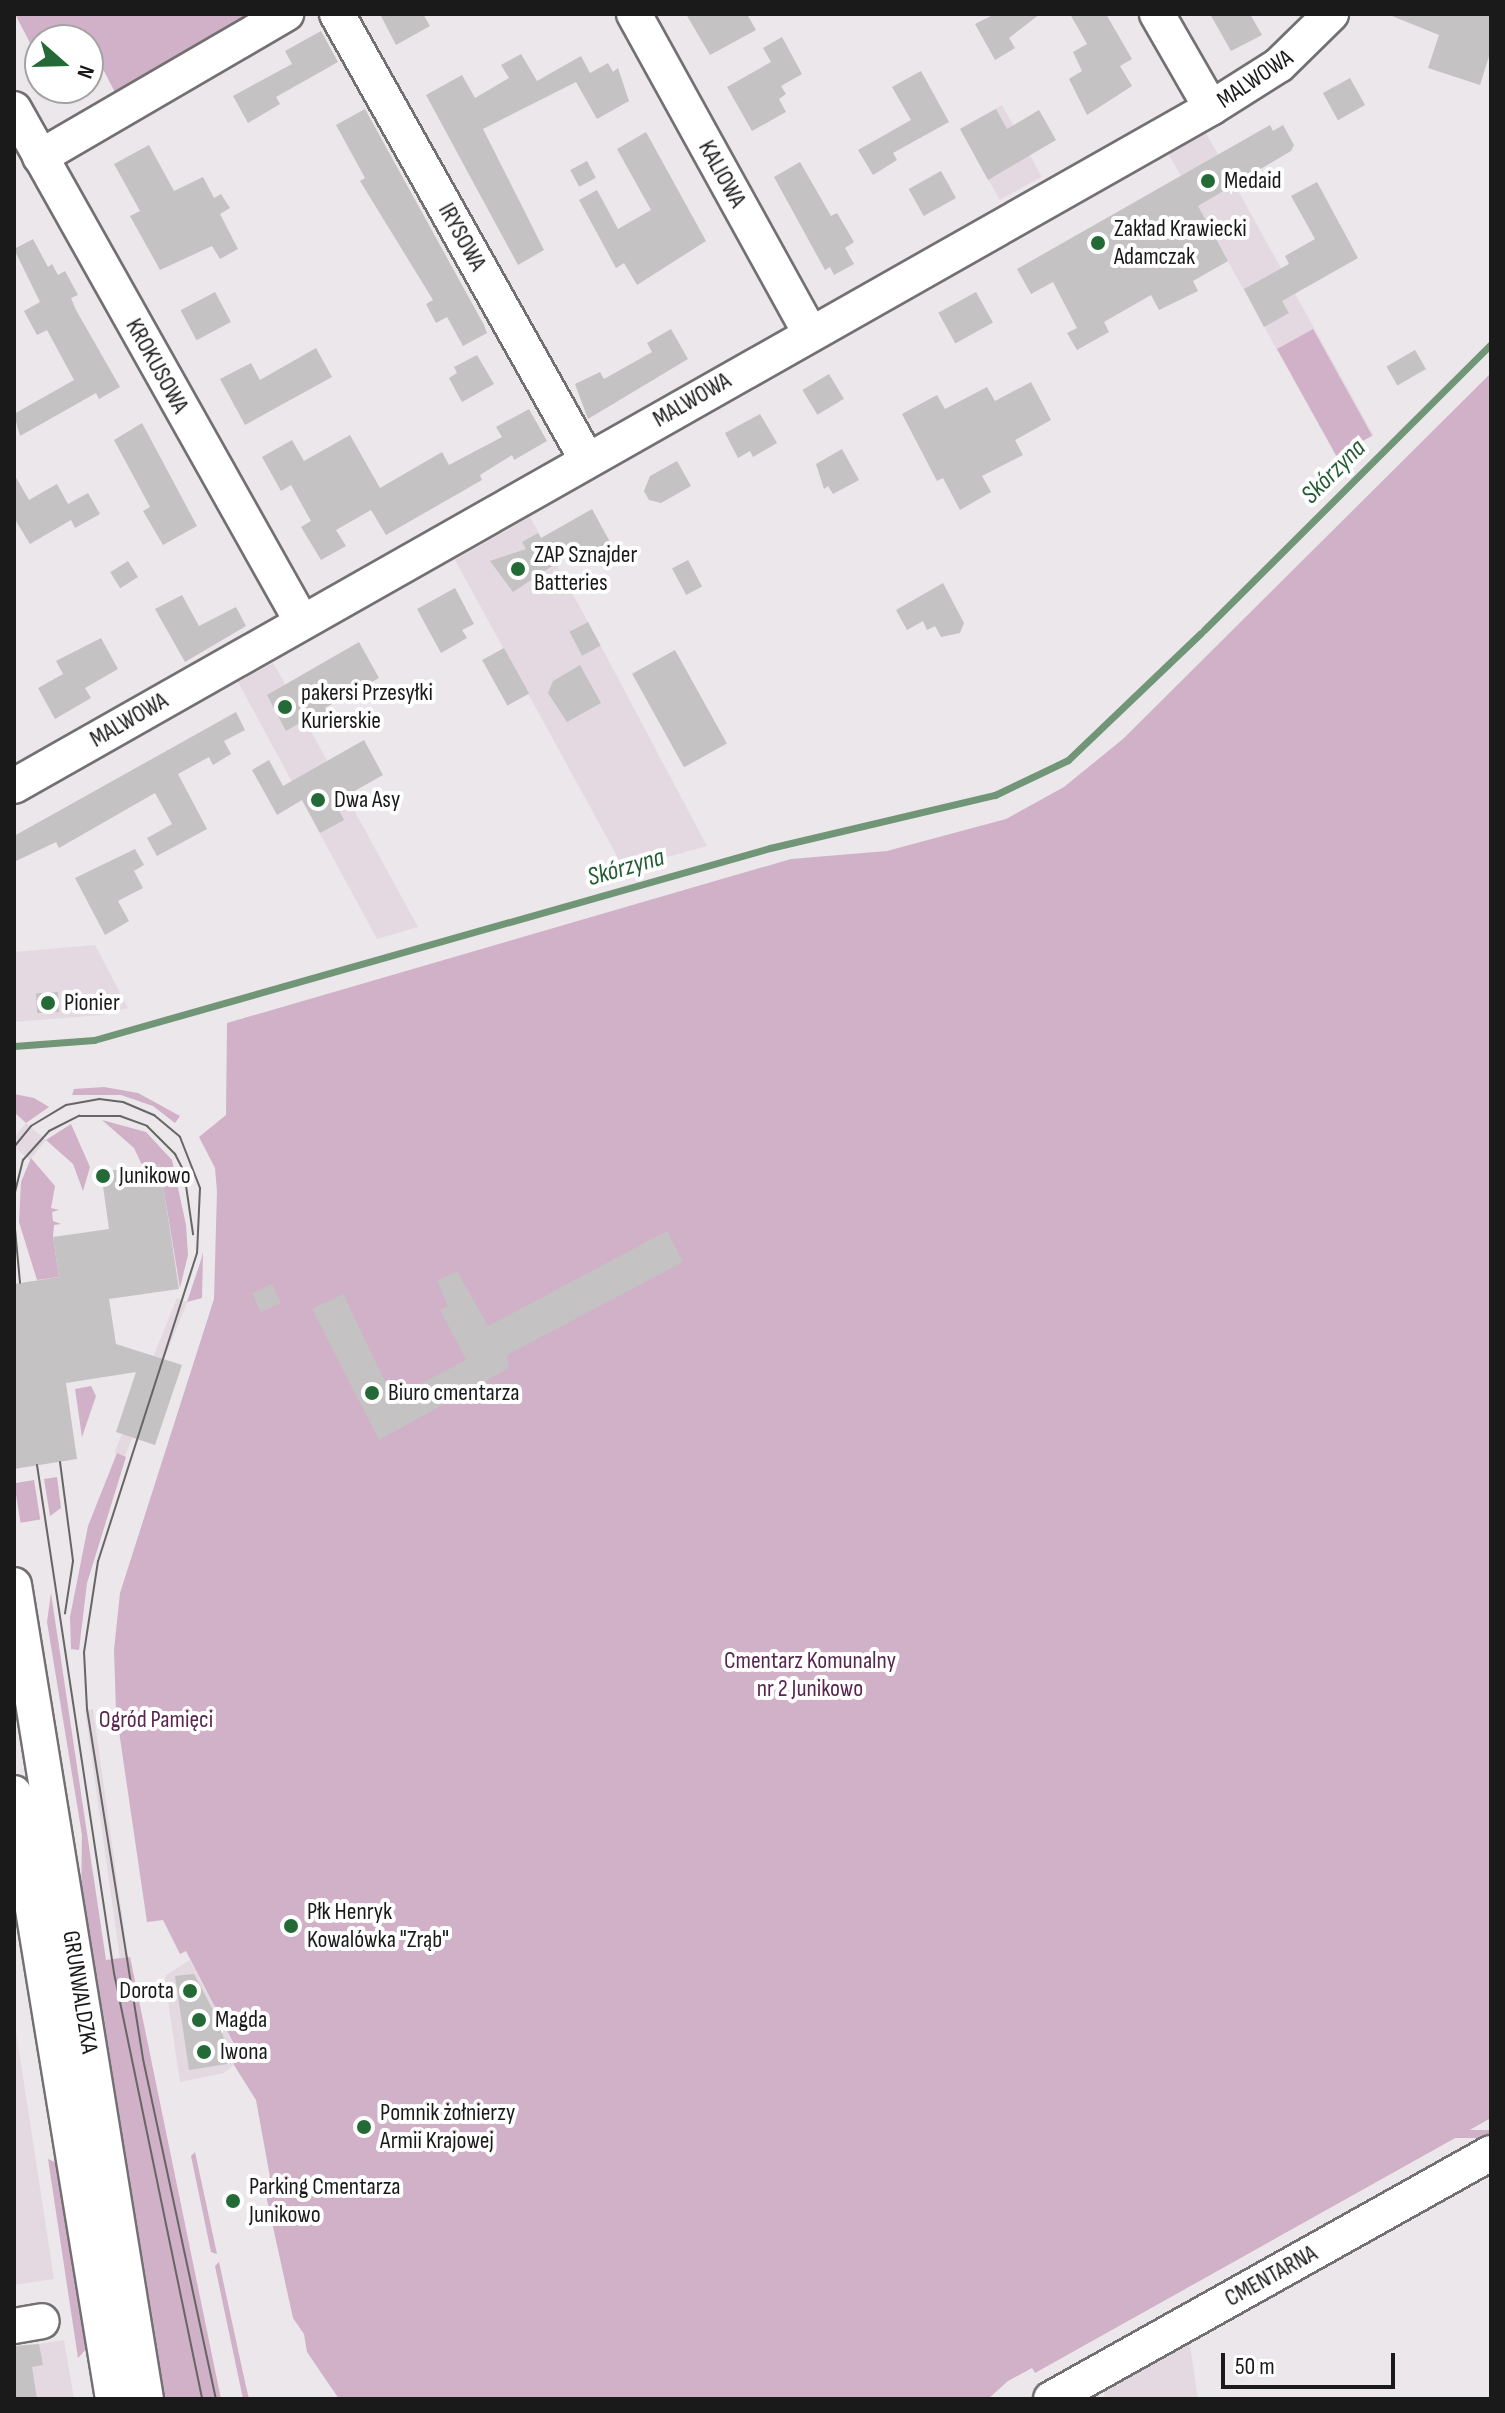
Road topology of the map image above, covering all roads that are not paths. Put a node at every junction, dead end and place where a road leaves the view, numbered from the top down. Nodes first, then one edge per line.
1 (286, 14) edge
2 (337, 14) edge
3 (634, 14) edge
4 (1157, 14) edge
5 (1331, 14) edge
6 (1211, 108) junction
7 (14, 109) edge
8 (40, 157) junction
9 (810, 333) junction
10 (587, 460) junction
11 (302, 622) junction
12 (23, 777) edge
13 (14, 1585) edge
14 (14, 1793) edge
15 (1491, 2153) edge
16 (113, 2399) edge
17 (146, 2399) edge
18 (1051, 2399) edge

1 - 8 street
2 - 10 street, IRYSOWA
3 - 9 street, KALIOWA
4 - 6 street
5 - 6 street, MALWOWA
6 - 9 street, MALWOWA
7 - 8 street, KROKUSOWA
8 - 11 street, KROKUSOWA
9 - 10 street, MALWOWA
10 - 11 street, MALWOWA
11 - 12 street, MALWOWA
13 - 17 street, GRUNWALDZKA
14 - 16 street, GRUNWALDZKA
15 - 18 street, CMENTARNA

